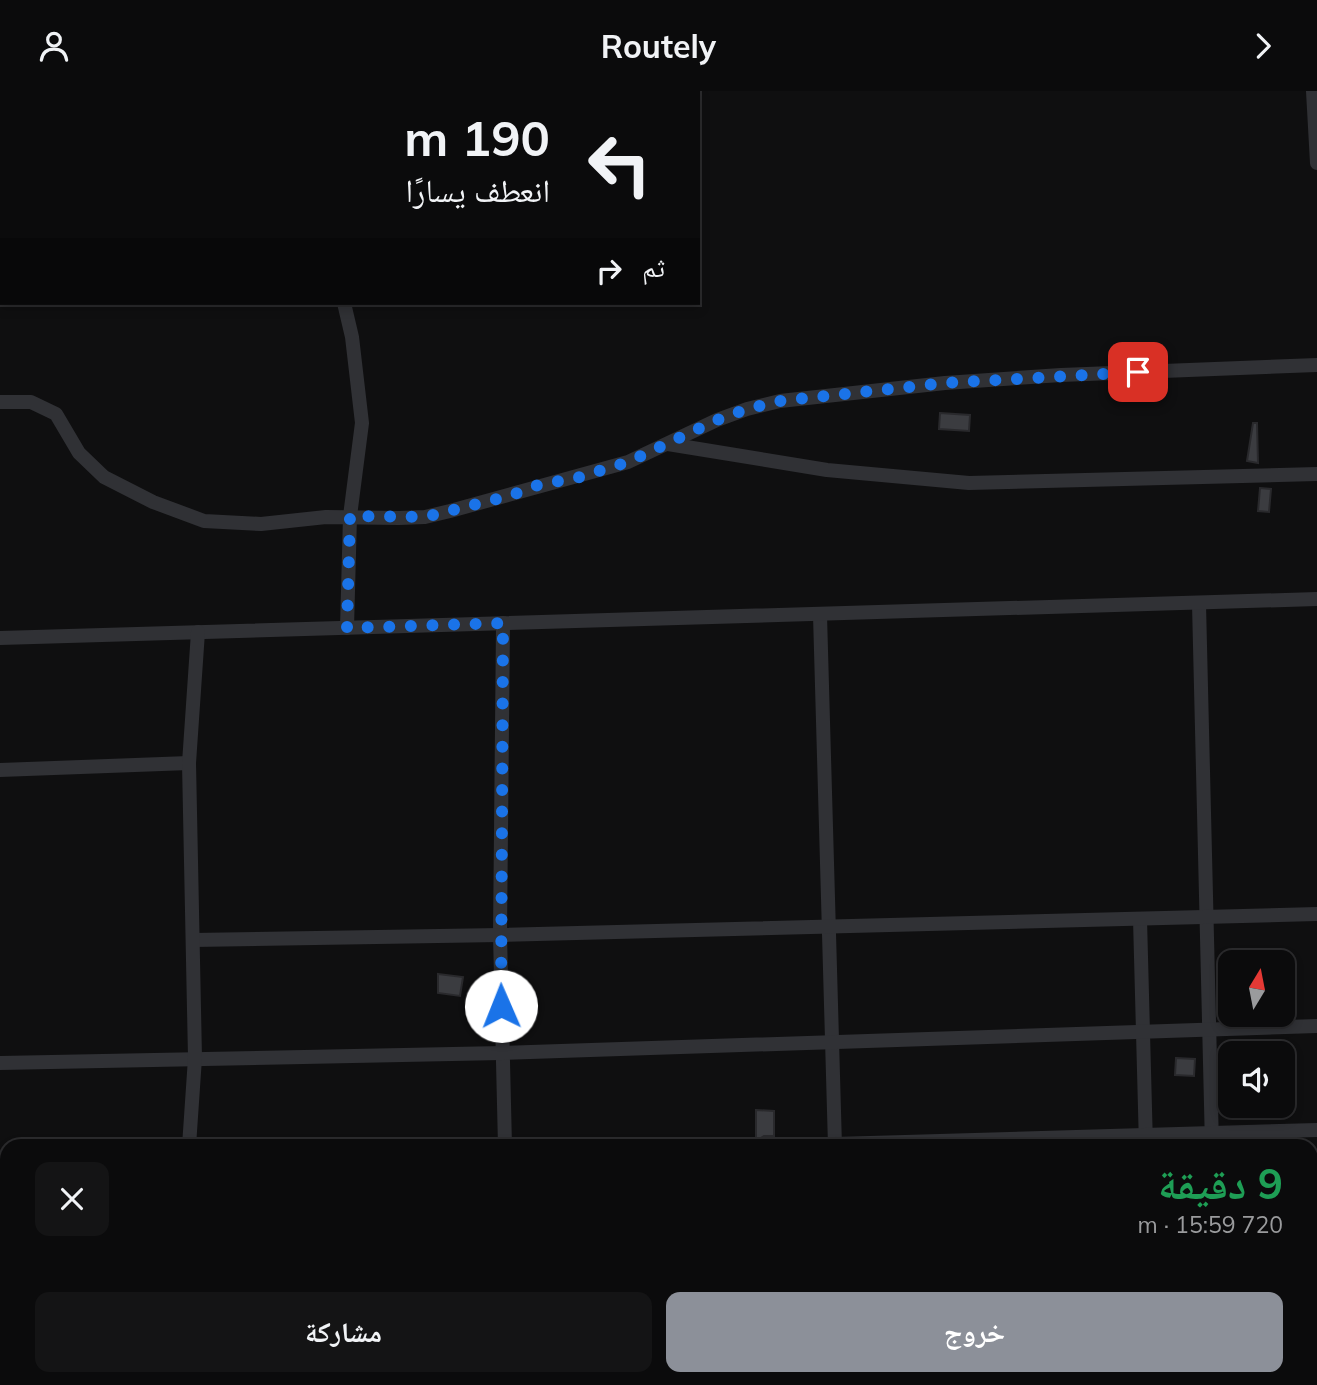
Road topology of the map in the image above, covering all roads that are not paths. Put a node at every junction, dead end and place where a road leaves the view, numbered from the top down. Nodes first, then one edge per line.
1 (1313, 91) edge
2 (1317, 163) edge
3 (344, 305) edge
4 (1317, 365) edge
5 (0, 402) edge
6 (668, 444) junction
7 (1317, 474) edge
8 (350, 516) junction
9 (1317, 599) edge
10 (1199, 604) junction
11 (820, 615) junction
12 (503, 623) junction
13 (347, 628) junction
14 (198, 632) junction
15 (0, 638) edge
16 (189, 763) junction
17 (0, 770) edge
18 (1317, 914) edge
19 (1207, 917) junction
20 (1140, 919) junction
21 (829, 926) junction
22 (500, 935) junction
23 (193, 940) junction
24 (1317, 1026) edge
25 (1208, 1029) junction
26 (1142, 1032) junction
27 (832, 1040) junction
28 (502, 1052) junction
29 (195, 1058) junction
30 (0, 1063) edge
31 (1317, 1130) edge
32 (189, 1139) edge
33 (505, 1139) edge
34 (835, 1139) edge
35 (1146, 1139) edge
36 (1212, 1139) edge
37 (1222, 1139) edge

1 - 2 street
3 - 8 street
4 - 6 street
5 - 8 street
6 - 7 street
6 - 8 street
8 - 13 street
9 - 10 street
10 - 11 street
10 - 19 street
11 - 12 street
11 - 21 street
12 - 13 street
12 - 22 street
13 - 14 street
14 - 15 street
14 - 16 street
16 - 17 street
16 - 23 street
18 - 19 street
19 - 20 street
19 - 25 street
20 - 21 street
20 - 26 street
21 - 22 street
21 - 27 street
22 - 23 street
22 - 28 street
23 - 29 street
24 - 25 street
25 - 26 street
25 - 36 street
26 - 27 street
26 - 35 street
27 - 28 street
27 - 34 street
28 - 29 street
28 - 33 street
29 - 30 street
29 - 32 street
31 - 37 street

